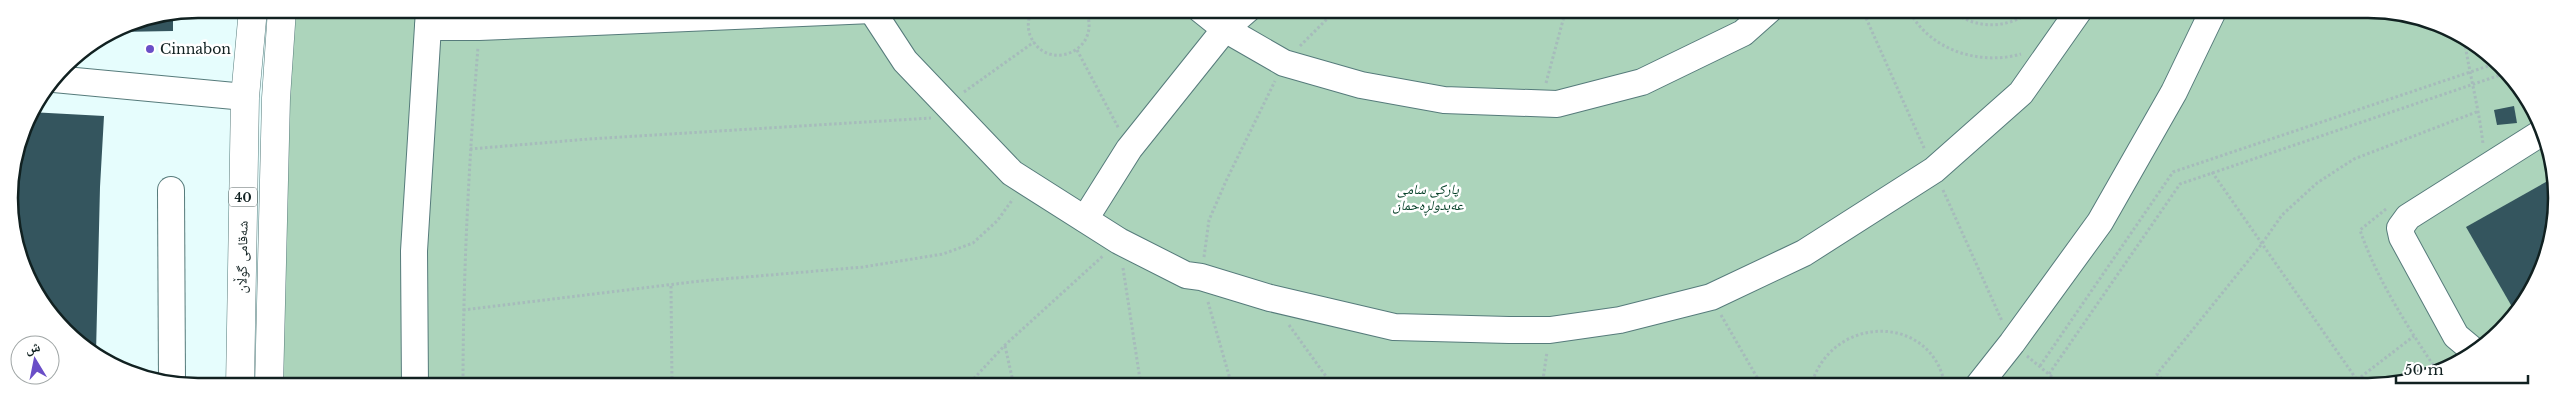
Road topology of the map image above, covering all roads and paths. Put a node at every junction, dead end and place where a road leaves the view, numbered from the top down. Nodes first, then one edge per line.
1 (252, 18) edge
2 (281, 18) edge
3 (429, 18) edge
4 (685, 18) edge
5 (877, 18) edge
6 (1030, 18) edge
7 (1088, 18) edge
8 (1211, 18) edge
9 (1238, 18) edge
10 (1327, 18) edge
11 (1564, 18) edge
12 (1760, 18) edge
13 (1866, 18) edge
14 (1915, 18) edge
15 (1963, 18) edge
16 (2020, 18) edge
17 (2074, 18) edge
18 (2210, 18) edge
19 (479, 28) junction
20 (1225, 29) junction
21 (1034, 42) junction
22 (1077, 50) junction
23 (2029, 52) dead end
24 (1284, 63) junction
25 (2491, 65) edge
26 (2500, 75) edge
27 (61, 80) edge
28 (245, 97) junction
29 (1541, 103) junction
30 (951, 111) junction
31 (2479, 111) dead end
32 (2537, 135) edge
33 (470, 149) junction
34 (1130, 149) junction
35 (1934, 170) junction
36 (2212, 172) junction
37 (1025, 181) junction
38 (171, 190) dead end
39 (1085, 218) junction
40 (1120, 241) junction
41 (2261, 245) junction
42 (1201, 277) junction
43 (671, 286) junction
44 (1711, 297) junction
45 (1270, 298) junction
46 (463, 310) junction
47 (1550, 330) junction
48 (2414, 336) dead end
49 (2012, 343) junction
50 (1005, 345) junction
51 (2469, 347) edge
52 (2040, 366) junction
53 (2049, 374) junction
54 (172, 376) edge
55 (240, 378) edge
56 (269, 378) edge
57 (415, 378) edge
58 (464, 378) edge
59 (672, 378) edge
60 (974, 378) edge
61 (1012, 378) edge
62 (1140, 378) edge
63 (1230, 378) edge
64 (1327, 378) edge
65 (1543, 378) edge
66 (1757, 378) edge
67 (1814, 378) edge
68 (1944, 378) edge
69 (1984, 378) edge
70 (2054, 378) edge
71 (2161, 378) edge
72 (2356, 378) edge
73 (2360, 378) edge

1 - 28 main road, شەقامی گوڵان / 40
2 - 56 main road, شەقامی گوڵان / 40
3 - 19 street
3 - 57 street
4 - 19 street
5 - 30 street
6 - 21 path
7 - 22 path
8 - 20 street
9 - 20 street
10 - 24 path
11 - 29 path
12 - 29 street
13 - 35 path
14 - 23 path
15 - 16 path
17 - 35 street
18 - 49 street
19 - 33 path
20 - 24 street
20 - 34 street
21 - 22 path
21 - 30 path
22 - 34 path
24 - 29 street
24 - 42 path
25 - 52 path
26 - 36 path
27 - 28 street
28 - 55 main road, شەقامی گوڵان / 40
30 - 33 path
30 - 37 street
31 - 41 path
32 - 51 street
33 - 46 path
34 - 39 street
35 - 44 street
35 - 49 path
36 - 41 path
36 - 53 path
37 - 39 street
37 - 43 path
38 - 54 street
39 - 40 street
40 - 42 street
40 - 50 path
40 - 62 path
41 - 71 path
41 - 72 path
42 - 45 street
42 - 63 path
43 - 46 path
43 - 59 path
44 - 47 street
44 - 66 path
45 - 47 street
45 - 64 path
46 - 58 path
47 - 65 path
48 - 73 path
49 - 52 path
49 - 69 street
50 - 60 path
50 - 61 path
52 - 53 path
53 - 70 path
67 - 68 path

